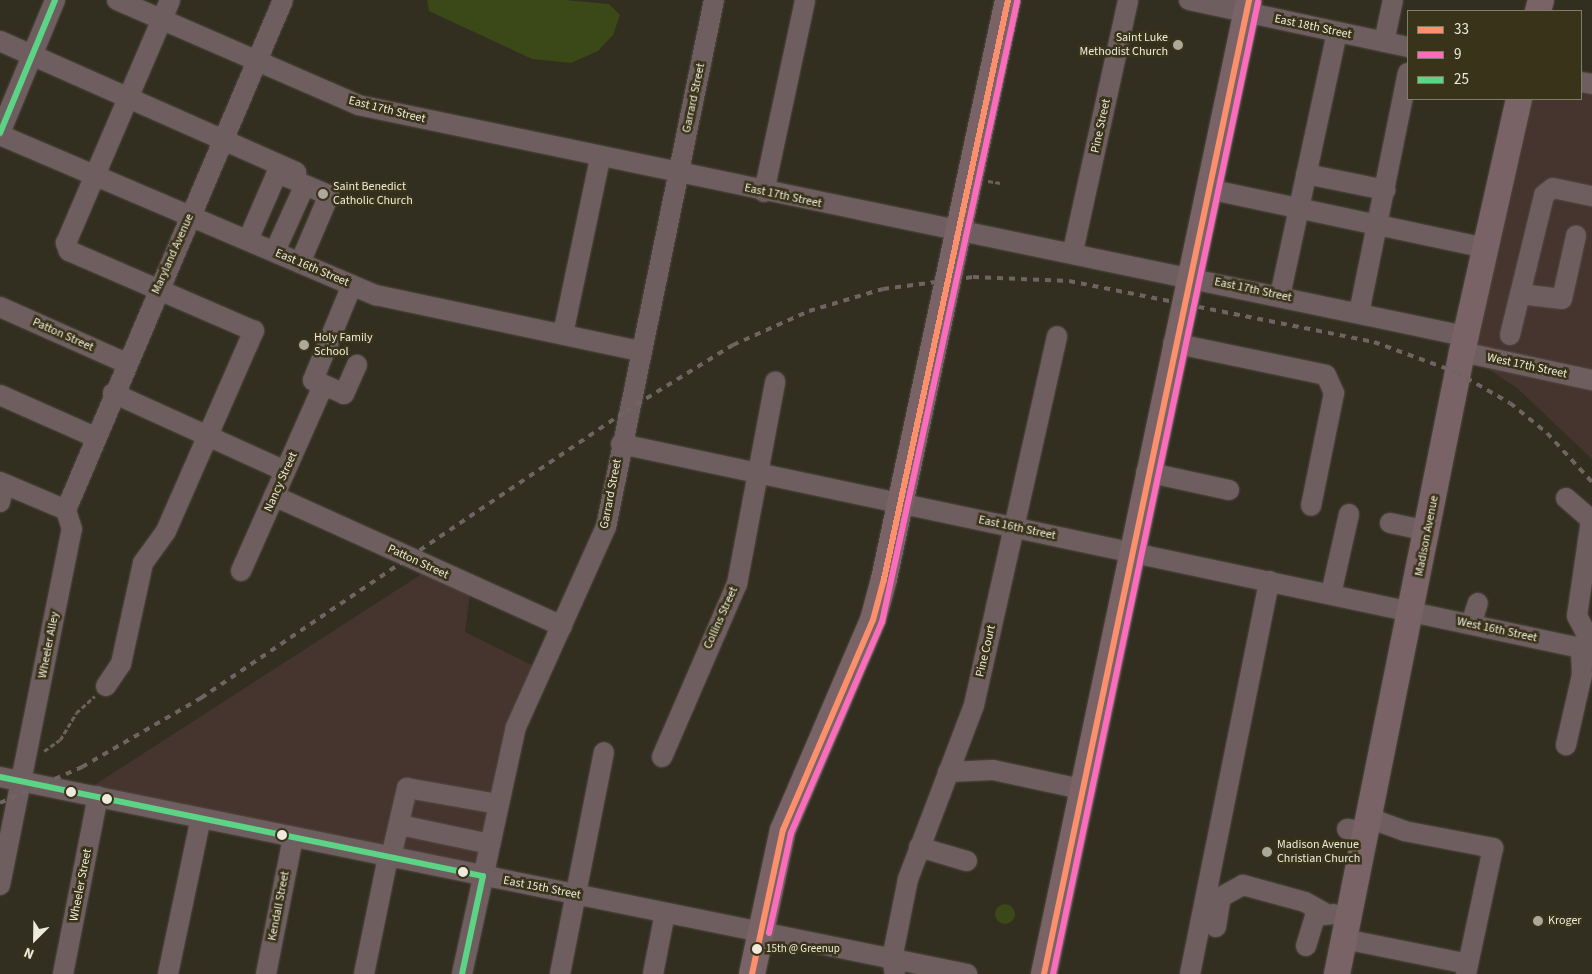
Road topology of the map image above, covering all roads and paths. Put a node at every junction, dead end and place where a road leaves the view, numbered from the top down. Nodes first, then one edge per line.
1 (55, 0) edge
2 (117, 0) edge
3 (170, 0) edge
4 (283, 0) edge
5 (714, 0) edge
6 (805, 0) edge
7 (1008, 0) edge
8 (1128, 0) edge
9 (1189, 0) edge
10 (1393, 0) edge
11 (1248, 6) edge
12 (162, 20) junction
13 (1336, 32) junction
14 (0, 41) edge
15 (1384, 42) junction
16 (1407, 47) edge
17 (32, 54) junction
18 (257, 62) junction
19 (1407, 78) edge
20 (128, 97) junction
21 (1519, 100) edge
22 (0, 134) edge
23 (222, 139) junction
24 (600, 158) junction
25 (677, 174) junction
26 (1306, 174) junction
27 (94, 177) junction
28 (301, 178) junction
29 (986, 180) dead end
30 (1002, 183) dead end
31 (1208, 189) junction
32 (1385, 190) junction
33 (764, 192) junction
34 (1592, 196) edge
35 (1299, 208) junction
36 (190, 216) junction
37 (1378, 225) junction
38 (959, 227) junction
39 (1576, 236) dead end
40 (248, 240) junction
41 (1486, 248) junction
42 (275, 251) junction
43 (1074, 252) junction
44 (300, 263) junction
45 (1189, 276) junction
46 (352, 285) junction
47 (157, 288) junction
48 (1520, 294) junction
49 (1280, 296) junction
50 (0, 307) edge
51 (1359, 313) junction
52 (563, 334) junction
53 (1510, 335) dead end
54 (1057, 336) dead end
55 (1173, 343) junction
56 (1463, 344) junction
57 (639, 351) junction
58 (126, 362) junction
59 (357, 365) dead end
60 (1592, 380) edge
61 (775, 382) dead end
62 (320, 393) dead end
63 (113, 394) junction
64 (0, 395) edge
65 (95, 437) junction
66 (208, 437) junction
67 (621, 444) junction
68 (285, 472) junction
69 (1146, 472) junction
70 (760, 473) junction
71 (1, 489) edge
72 (1229, 490) dead end
73 (274, 496) junction
74 (1566, 498) dead end
75 (900, 504) junction
76 (1312, 506) dead end
77 (66, 510) junction
78 (1349, 514) dead end
79 (1390, 522) dead end
80 (1014, 528) junction
81 (1429, 531) junction
82 (1590, 550) edge
83 (1130, 552) junction
84 (241, 571) dead end
85 (1269, 581) junction
86 (1331, 594) junction
87 (1478, 603) dead end
88 (1412, 612) junction
89 (1471, 624) junction
90 (562, 626) junction
91 (1586, 654) edge
92 (106, 686) joint
93 (1566, 745) dead end
94 (604, 752) dead end
95 (662, 757) dead end
96 (26, 759) junction
97 (948, 772) junction
98 (0, 777) edge
99 (22, 781) junction
100 (1081, 788) junction
101 (98, 796) junction
102 (498, 804) junction
103 (201, 818) junction
104 (400, 825) junction
105 (1361, 826) junction
106 (293, 838) junction
107 (490, 844) junction
108 (919, 847) junction
109 (389, 857) junction
110 (966, 861) dead end
111 (483, 876) junction
112 (0, 885) edge
113 (576, 894) junction
114 (1323, 912) junction
115 (665, 913) junction
116 (1216, 927) dead end
117 (1346, 928) junction
118 (760, 932) junction
119 (1306, 946) dead end
120 (894, 966) edge
121 (1467, 969) edge
122 (63, 974) edge
123 (168, 974) edge
124 (266, 974) edge
125 (364, 974) edge
126 (462, 974) edge
127 (560, 974) edge
128 (653, 974) edge
129 (752, 974) edge
130 (967, 974) edge
131 (1044, 974) edge
132 (1190, 974) edge
133 (1337, 974) edge

1 - 17 street
2 - 12 street, East 17th Street
3 - 12 street
4 - 18 street, Maryland Avenue
5 - 25 street, Garrard Street
6 - 33 street
7 - 38 main road
8 - 43 street, Pine Street
9 - 11 street, East 18th Street
10 - 15 street
11 - 13 street, East 18th Street
11 - 31 main road
12 - 18 street, East 17th Street
12 - 20 street
13 - 15 street, East 18th Street
13 - 26 street
14 - 17 street
15 - 16 street, East 18th Street
17 - 20 street
17 - 22 street
18 - 23 street, Maryland Avenue
18 - 24 street, East 17th Street
19 - 32 street
20 - 23 street
20 - 27 street
21 - 41 main road, Madison Avenue
22 - 27 street, East 16th Street
23 - 28 street
23 - 36 street, Maryland Avenue
24 - 25 street, East 17th Street
24 - 52 street
25 - 33 street, East 17th Street
25 - 57 street, Garrard Street
26 - 32 street
26 - 35 street
27 - 36 street, East 16th Street
27 - 47 street
28 - 40 street
28 - 42 street
28 - 44 street
29 - 30 path
31 - 35 street
31 - 45 main road
32 - 37 street
33 - 38 street, East 17th Street
34 - 48 street
35 - 37 street
35 - 49 street
36 - 40 street, East 16th Street
36 - 47 street, Maryland Avenue
37 - 41 street
37 - 51 street
38 - 43 street, East 17th Street
38 - 75 main road
39 - 48 street
40 - 42 street, East 16th Street
41 - 56 main road, Madison Avenue
42 - 44 street, East 16th Street
43 - 45 street, East 17th Street
44 - 46 street, East 16th Street
45 - 49 street, East 17th Street
45 - 55 main road
46 - 52 street, East 16th Street
46 - 59 street
47 - 58 street, Maryland Avenue
47 - 66 street
48 - 53 street
49 - 51 street, East 17th Street
50 - 58 street, Patton Street
51 - 56 street, East 17th Street
52 - 57 street, East 16th Street
54 - 80 street, Pine Court
55 - 69 main road
55 - 76 street
56 - 60 street, West 17th Street
56 - 81 main road, Madison Avenue
57 - 67 street, Garrard Street
58 - 63 street, Maryland Avenue
61 - 70 street, Collins Street
62 - 68 street, Nancy Street
63 - 65 street, Maryland Avenue
63 - 66 street
64 - 65 street
65 - 77 street, Maryland Avenue
66 - 68 street
66 - 92 street
67 - 70 street, East 16th Street
67 - 90 street, Garrard Street
68 - 73 street, Nancy Street
69 - 72 street
69 - 83 main road
70 - 75 street, East 16th Street
70 - 95 street, Collins Street
71 - 77 street
73 - 84 street, Nancy Street
73 - 90 street, Patton Street
74 - 82 street
75 - 80 street, East 16th Street
75 - 118 main road
77 - 96 street, Wheeler Alley
78 - 86 street
79 - 81 street
80 - 83 street, East 16th Street
80 - 97 street, Pine Court
81 - 88 main road, Madison Avenue
82 - 91 street
83 - 85 street, East 16th Street
83 - 100 main road
85 - 86 street, East 16th Street
85 - 132 street
86 - 88 street, East 16th Street
87 - 89 street
88 - 89 street, West 16th Street
88 - 105 main road, Madison Avenue
89 - 91 street, West 16th Street
90 - 102 street, Garrard Street
91 - 93 street
92 - 96 path
94 - 113 street
96 - 99 street, Wheeler Alley
97 - 100 street
97 - 108 street, Pine Court
98 - 99 street, East 15th Street
99 - 101 street, East 15th Street
99 - 112 street, Wheeler Alley
100 - 131 main road
101 - 103 street, East 15th Street
101 - 122 street, Wheeler Street
102 - 104 street
102 - 107 street, Garrard Street
103 - 106 street, East 15th Street
103 - 123 street
104 - 107 street
104 - 109 street
105 - 117 main road, Madison Avenue
105 - 121 street
106 - 109 street, East 15th Street
106 - 124 street, Kendall Street
107 - 111 street, Garrard Street
108 - 110 street
108 - 120 street, Pine Court
109 - 111 street, East 15th Street
109 - 125 street
111 - 113 street, East 15th Street
111 - 126 street, Garrard Street
113 - 115 street, East 15th Street
113 - 127 street
114 - 116 street
114 - 117 street
114 - 119 street
115 - 118 street, East 15th Street
115 - 128 street
117 - 121 street
117 - 133 main road, Madison Avenue
118 - 120 street, East 15th Street
118 - 129 main road
120 - 130 street, East 15th Street

